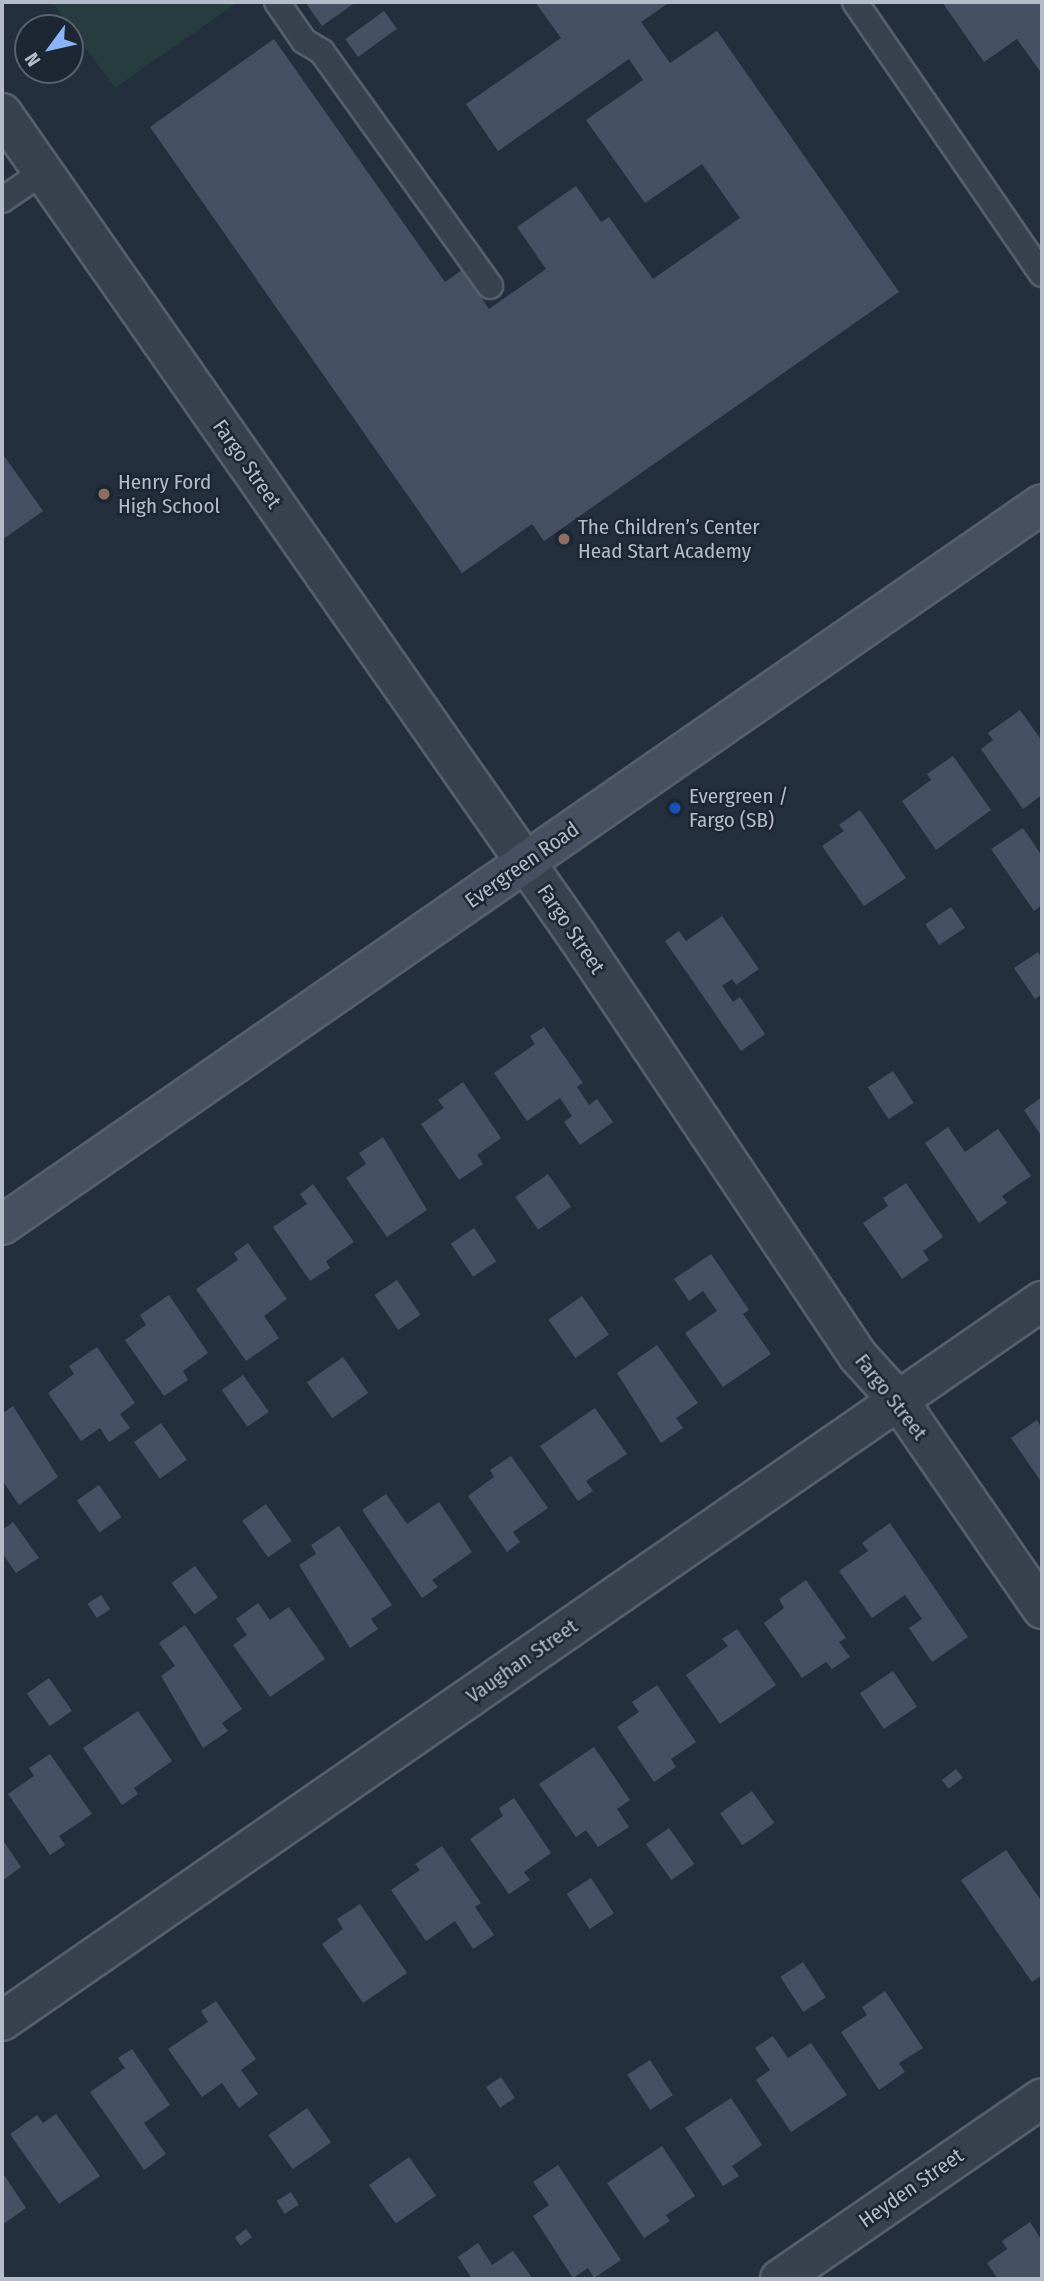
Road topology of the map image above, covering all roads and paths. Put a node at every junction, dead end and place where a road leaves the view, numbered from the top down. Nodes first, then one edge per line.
1 (276, 2) edge
2 (855, 2) edge
3 (2, 113) edge
4 (43, 172) junction
5 (2, 200) edge
6 (1042, 274) edge
7 (490, 286) dead end
8 (1042, 504) edge
9 (526, 863) junction
10 (2, 1225) edge
11 (1042, 1301) edge
12 (898, 1400) junction
13 (1042, 1609) edge
14 (2, 2021) edge
15 (1042, 2098) edge
16 (780, 2279) edge

1 - 7 lane
2 - 6 lane
3 - 4 street, Fargo Street
4 - 5 lane
4 - 9 street, Fargo Street
8 - 9 street, Evergreen Road
9 - 10 street, Evergreen Road
9 - 12 street, Fargo Street
11 - 12 street, Vaughan Street
12 - 13 street, Fargo Street
12 - 14 street, Vaughan Street
15 - 16 street, Heyden Street

